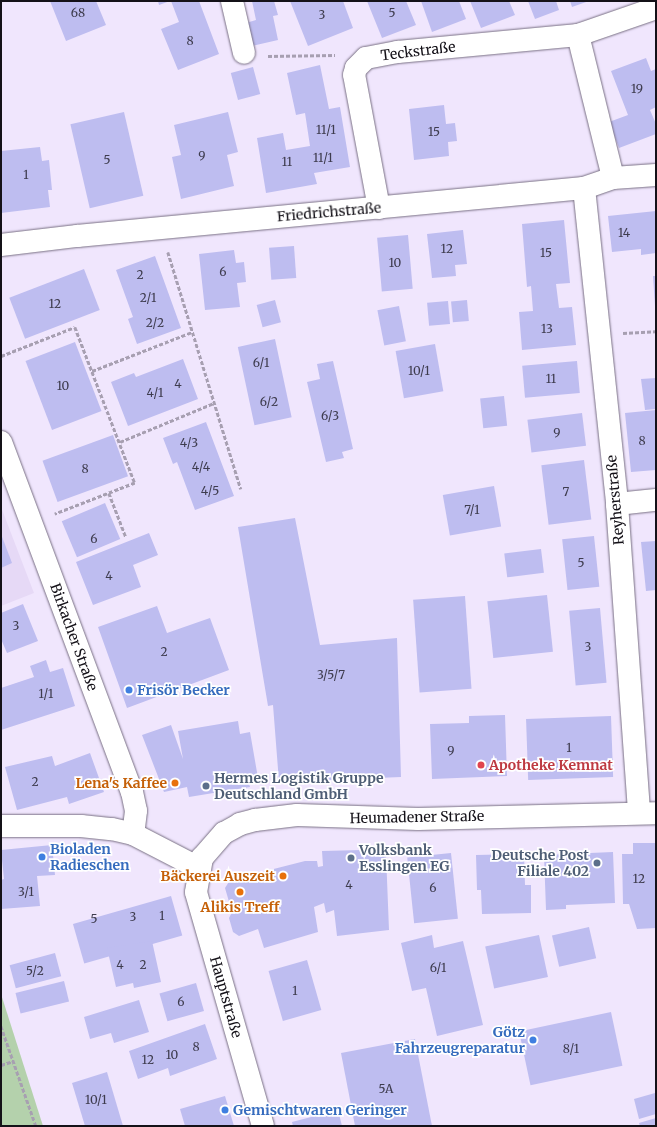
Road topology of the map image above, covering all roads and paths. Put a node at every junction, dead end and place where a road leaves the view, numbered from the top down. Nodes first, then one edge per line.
1 (232, 1) edge
2 (656, 8) edge
3 (578, 35) junction
4 (244, 53) joint
5 (361, 62) junction
6 (656, 175) edge
7 (613, 178) junction
8 (584, 188) junction
9 (380, 208) junction
10 (161, 228) junction
11 (1, 245) edge
12 (656, 331) edge
13 (192, 332) junction
14 (598, 335) junction
15 (1, 356) edge
16 (92, 371) junction
17 (214, 403) junction
18 (1, 442) edge
19 (120, 442) junction
20 (241, 489) dead end
21 (109, 493) junction
22 (656, 500) edge
23 (617, 504) junction
24 (32, 523) junction
25 (126, 537) dead end
26 (647, 813) edge
27 (1, 826) edge
28 (133, 834) junction
29 (199, 868) junction
30 (1, 1026) edge
31 (14, 1061) junction
32 (1, 1066) edge
33 (36, 1126) edge
34 (263, 1126) edge

1 - 4 street
2 - 3 street, Teckstraße
3 - 5 street, Teckstraße
3 - 7 street
4 - 5 path
5 - 9 street, Teckstraße
6 - 7 street, Friedrichstraße
7 - 8 street, Friedrichstraße
8 - 9 street, Friedrichstraße
8 - 14 street, Reyherstraße
9 - 10 street, Friedrichstraße
10 - 11 street, Friedrichstraße
10 - 13 path
12 - 14 path
13 - 16 path
13 - 17 path
14 - 23 street, Reyherstraße
15 - 16 path
16 - 19 path
17 - 19 path
17 - 20 path
18 - 24 street, Birkacher Straße
19 - 21 path
21 - 24 path
21 - 25 path
22 - 23 street
23 - 26 street, Reyherstraße
24 - 28 street, Birkacher Straße
26 - 29 street, Heumadener Straße
27 - 28 street
28 - 29 street
29 - 34 street, Hauptstraße
30 - 31 path
31 - 32 path
31 - 33 path

